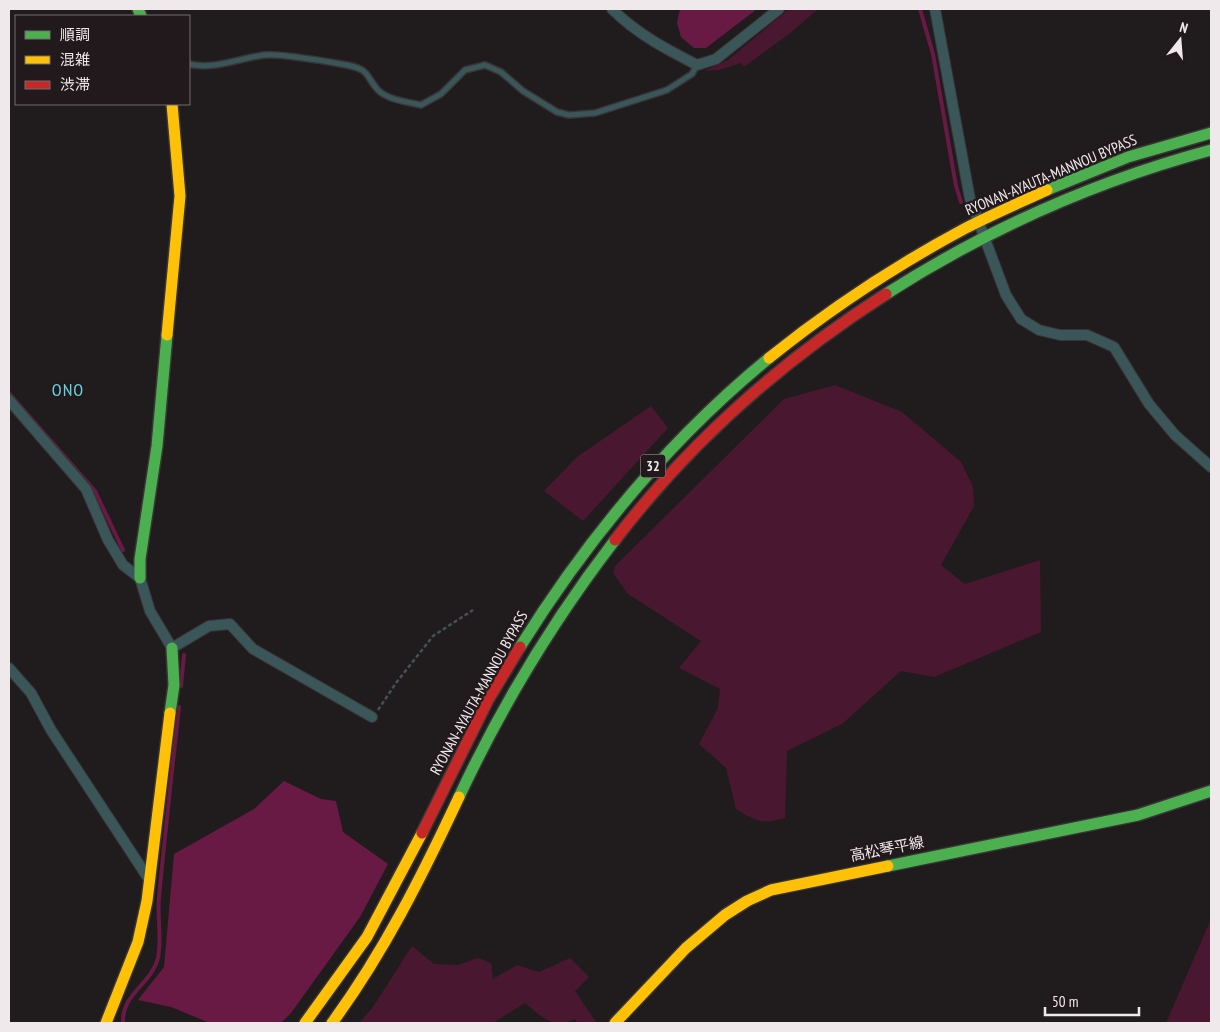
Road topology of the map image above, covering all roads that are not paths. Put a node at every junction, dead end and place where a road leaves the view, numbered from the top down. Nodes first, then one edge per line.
1 (612, 9) edge
2 (779, 9) edge
3 (935, 9) edge
4 (190, 64) edge
5 (697, 65) junction
6 (172, 105) edge
7 (1211, 133) edge
8 (1211, 150) edge
9 (977, 220) junction
10 (983, 236) junction
11 (9, 400) edge
12 (1211, 467) edge
13 (140, 578) junction
14 (172, 648) junction
15 (9, 668) edge
16 (372, 717) road end
17 (1211, 791) edge
18 (150, 881) junction
19 (106, 1023) edge
20 (305, 1023) edge
21 (332, 1023) edge
22 (615, 1023) edge

1 - 5 street
2 - 5 street
3 - 9 street
4 - 5 lane
6 - 13 main road
7 - 9 main road, RYONAN-AYAUTA-MANNOU BYPASS / 32
8 - 10 main road, RYONAN-AYAUTA-MANNOU BYPASS / 32
9 - 10 street
9 - 20 main road, RYONAN-AYAUTA-MANNOU BYPASS / 32
10 - 12 street
10 - 21 main road, RYONAN-AYAUTA-MANNOU BYPASS / 32
11 - 13 street
13 - 14 street
14 - 16 street
14 - 18 main road
15 - 18 street
17 - 22 main road, 高松琴平線
18 - 19 main road

